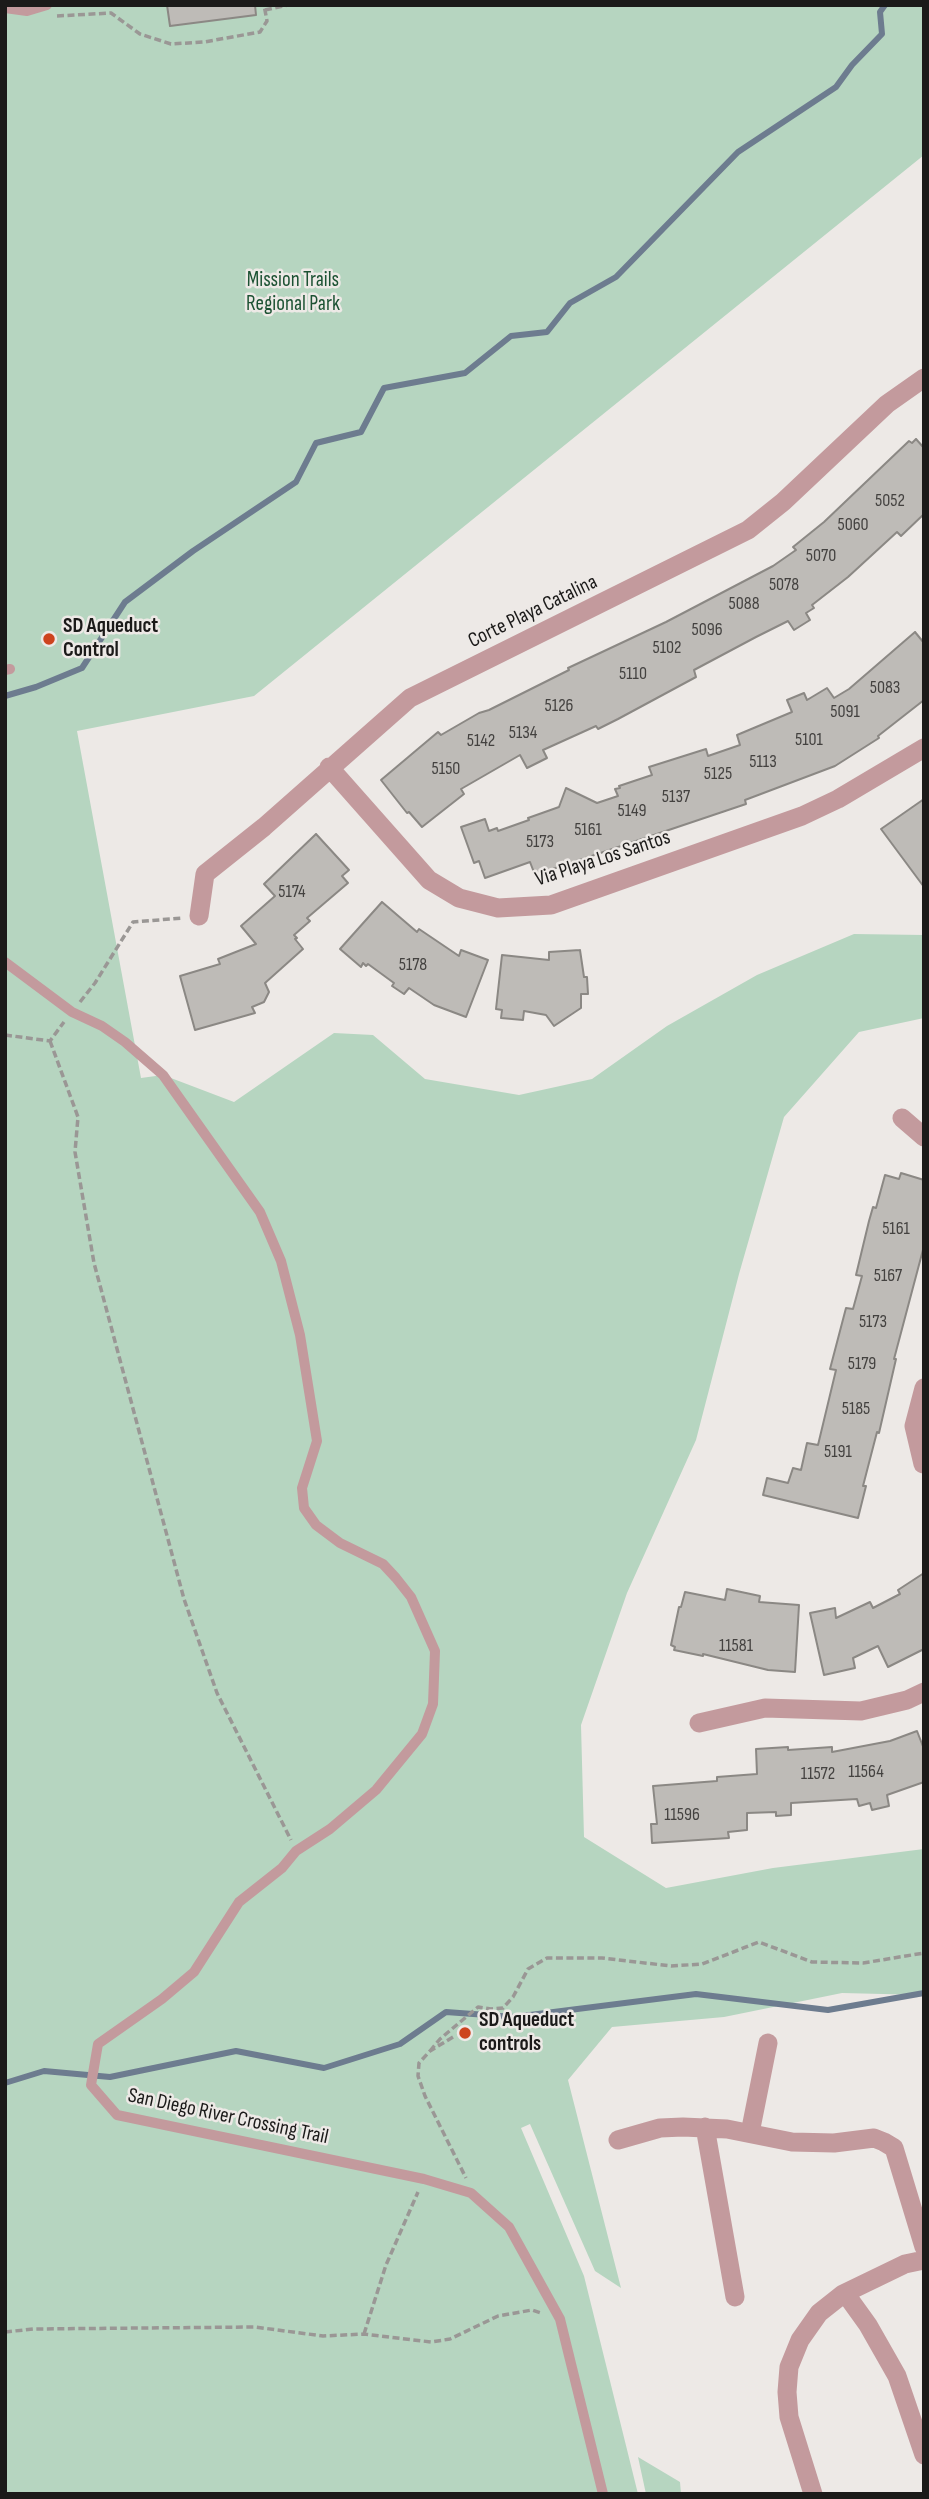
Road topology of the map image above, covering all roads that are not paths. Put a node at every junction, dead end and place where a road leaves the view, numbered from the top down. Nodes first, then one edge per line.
1 (47, 5) edge
2 (5, 8) edge
3 (924, 378) edge
4 (924, 748) edge
5 (329, 767) junction
6 (199, 916) road end
7 (5, 962) edge
8 (902, 1118) dead end
9 (924, 1137) edge
10 (924, 1388) edge
11 (923, 1464) edge
12 (924, 1692) edge
13 (699, 1723) dead end
14 (768, 2043) dead end
15 (705, 2127) junction
16 (750, 2133) junction
17 (618, 2140) dead end
18 (924, 2247) edge
19 (924, 2260) edge
20 (845, 2293) junction
21 (735, 2297) dead end
22 (924, 2455) edge
23 (603, 2494) edge
24 (813, 2494) edge

1 - 2 lane
3 - 5 street, Corte Playa Catalina
4 - 5 street, Via Playa Los Santos
5 - 6 street, Corte Playa Catalina
7 - 23 lane, San Diego River Crossing Trail
8 - 9 street
10 - 11 street
12 - 13 street
14 - 16 street
15 - 16 street
15 - 17 street
15 - 21 street
16 - 18 street
19 - 20 street
20 - 22 street
20 - 24 street

